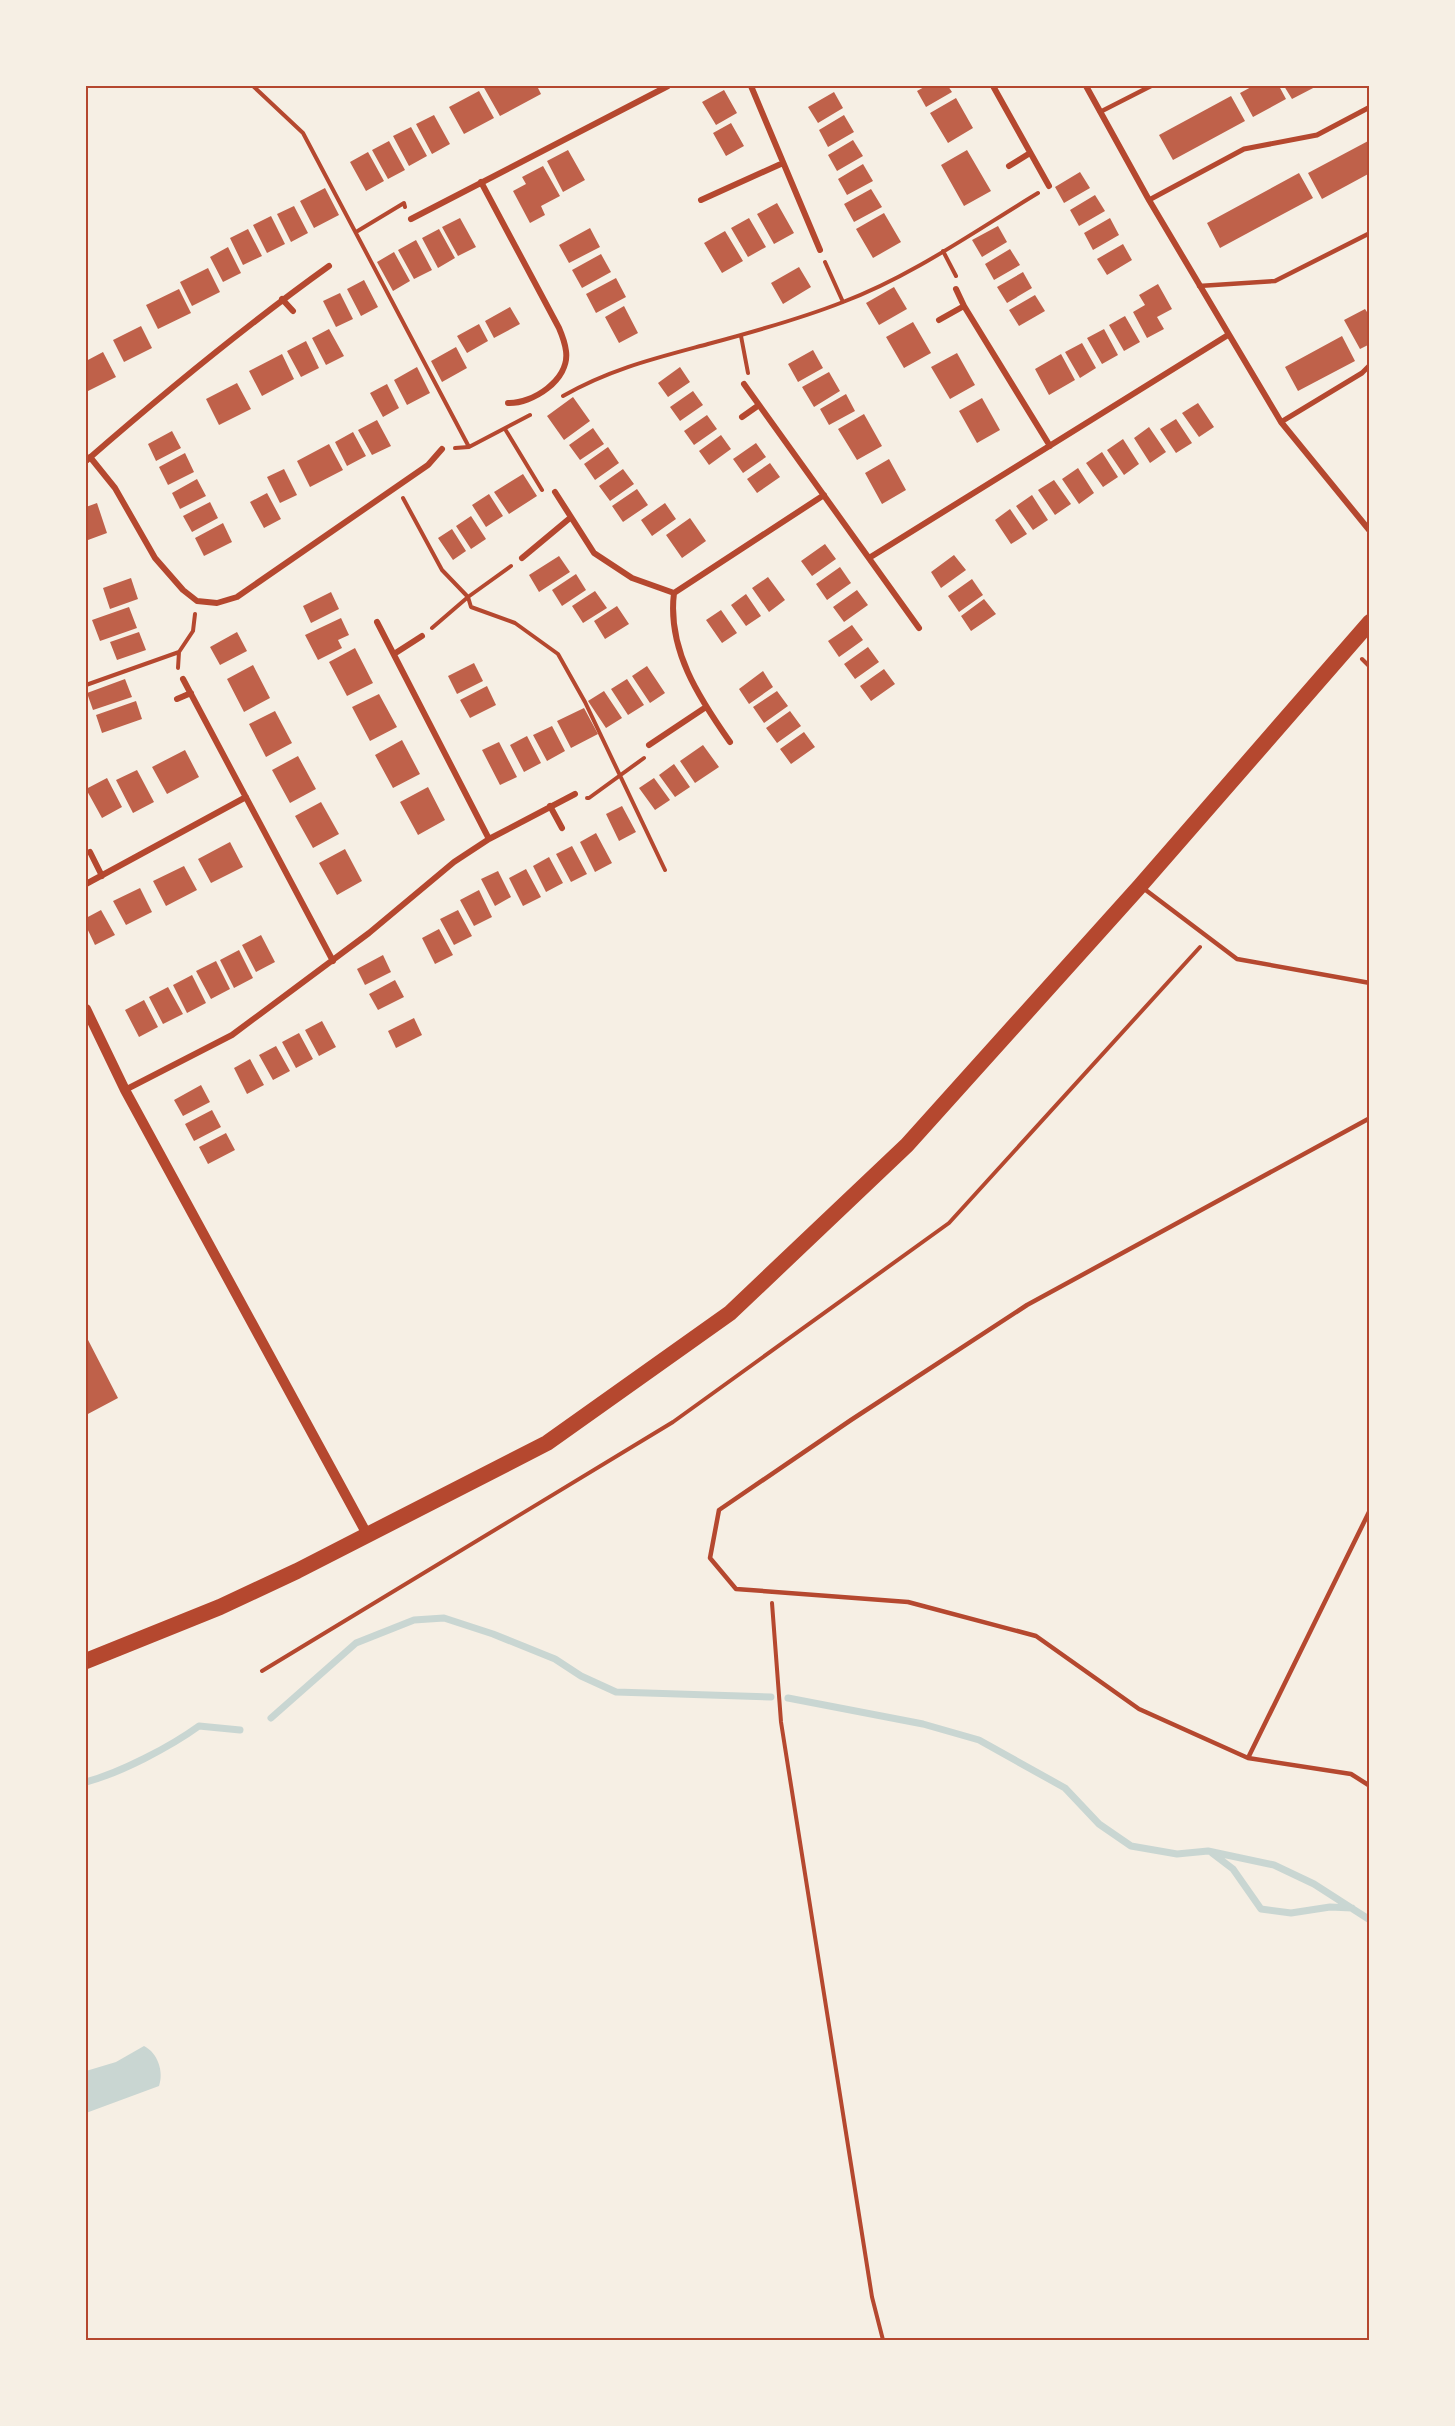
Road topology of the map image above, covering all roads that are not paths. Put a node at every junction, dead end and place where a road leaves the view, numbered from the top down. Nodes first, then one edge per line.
1 (668, 86) edge
2 (751, 86) edge
3 (993, 86) edge
4 (1086, 86) edge
5 (1151, 86) edge
6 (1370, 107) edge
7 (1100, 112) junction
8 (1030, 153) junction
9 (783, 163) junction
10 (1009, 166) dead end
11 (481, 182) junction
12 (1049, 186) road end
13 (701, 200) dead end
14 (1149, 200) junction
15 (411, 219) road end
16 (1370, 233) edge
17 (820, 250) road end
18 (328, 266) dead end
19 (1199, 286) junction
20 (956, 290) road end
21 (282, 299) junction
22 (964, 306) junction
23 (293, 311) dead end
24 (939, 320) dead end
25 (1228, 335) junction
26 (1370, 365) edge
27 (744, 384) road end
28 (507, 403) dead end
29 (759, 405) junction
30 (742, 417) dead end
31 (1281, 422) junction
32 (1050, 446) junction
33 (442, 449) road end
34 (88, 459) edge
35 (555, 492) road end
36 (824, 495) junction
37 (570, 518) junction
38 (1370, 531) edge
39 (522, 558) road end
40 (869, 558) junction
41 (674, 593) junction
42 (377, 622) dead end
43 (1370, 622) edge
44 (919, 628) dead end
45 (422, 636) road end
46 (394, 654) junction
47 (183, 679) dead end
48 (191, 693) junction
49 (177, 699) dead end
50 (706, 707) junction
51 (730, 742) dead end
52 (649, 745) road end
53 (575, 794) road end
54 (246, 797) junction
55 (550, 806) junction
56 (562, 828) dead end
57 (489, 839) junction
58 (90, 852) dead end
59 (102, 876) junction
60 (86, 884) edge
61 (1140, 886) junction
62 (333, 961) junction
63 (1370, 983) edge
64 (86, 1010) edge
65 (125, 1090) junction
66 (1370, 1118) edge
67 (1370, 1510) edge
68 (368, 1536) junction
69 (86, 1661) edge
70 (1248, 1758) junction
71 (1370, 1786) edge

1 - 11 street
2 - 9 street
3 - 8 street
4 - 7 street
5 - 7 lane
6 - 14 street
7 - 14 street
8 - 10 street
8 - 12 street
9 - 13 street
9 - 17 street
11 - 15 street
11 - 28 street
14 - 19 street
16 - 19 lane
18 - 21 street
19 - 25 street
20 - 22 street
21 - 23 street
21 - 34 street
22 - 24 street
22 - 32 street
25 - 31 street
25 - 32 street
26 - 31 street
27 - 29 street
29 - 30 street
29 - 36 street
31 - 38 street
32 - 40 street
33 - 34 street
35 - 37 street
36 - 40 street
36 - 41 street
37 - 39 street
37 - 41 street
40 - 44 street
41 - 50 street
42 - 46 street
43 - 61 highway
45 - 46 street
46 - 57 street
47 - 48 street
48 - 49 street
48 - 54 street
50 - 51 street
50 - 52 street
53 - 55 street
54 - 59 street
54 - 62 street
55 - 56 street
55 - 57 street
57 - 62 street
58 - 59 street
59 - 60 street
61 - 63 lane
61 - 68 highway
62 - 65 street
64 - 65 street
65 - 68 street
66 - 70 lane
67 - 70 lane
68 - 69 highway
70 - 71 lane

